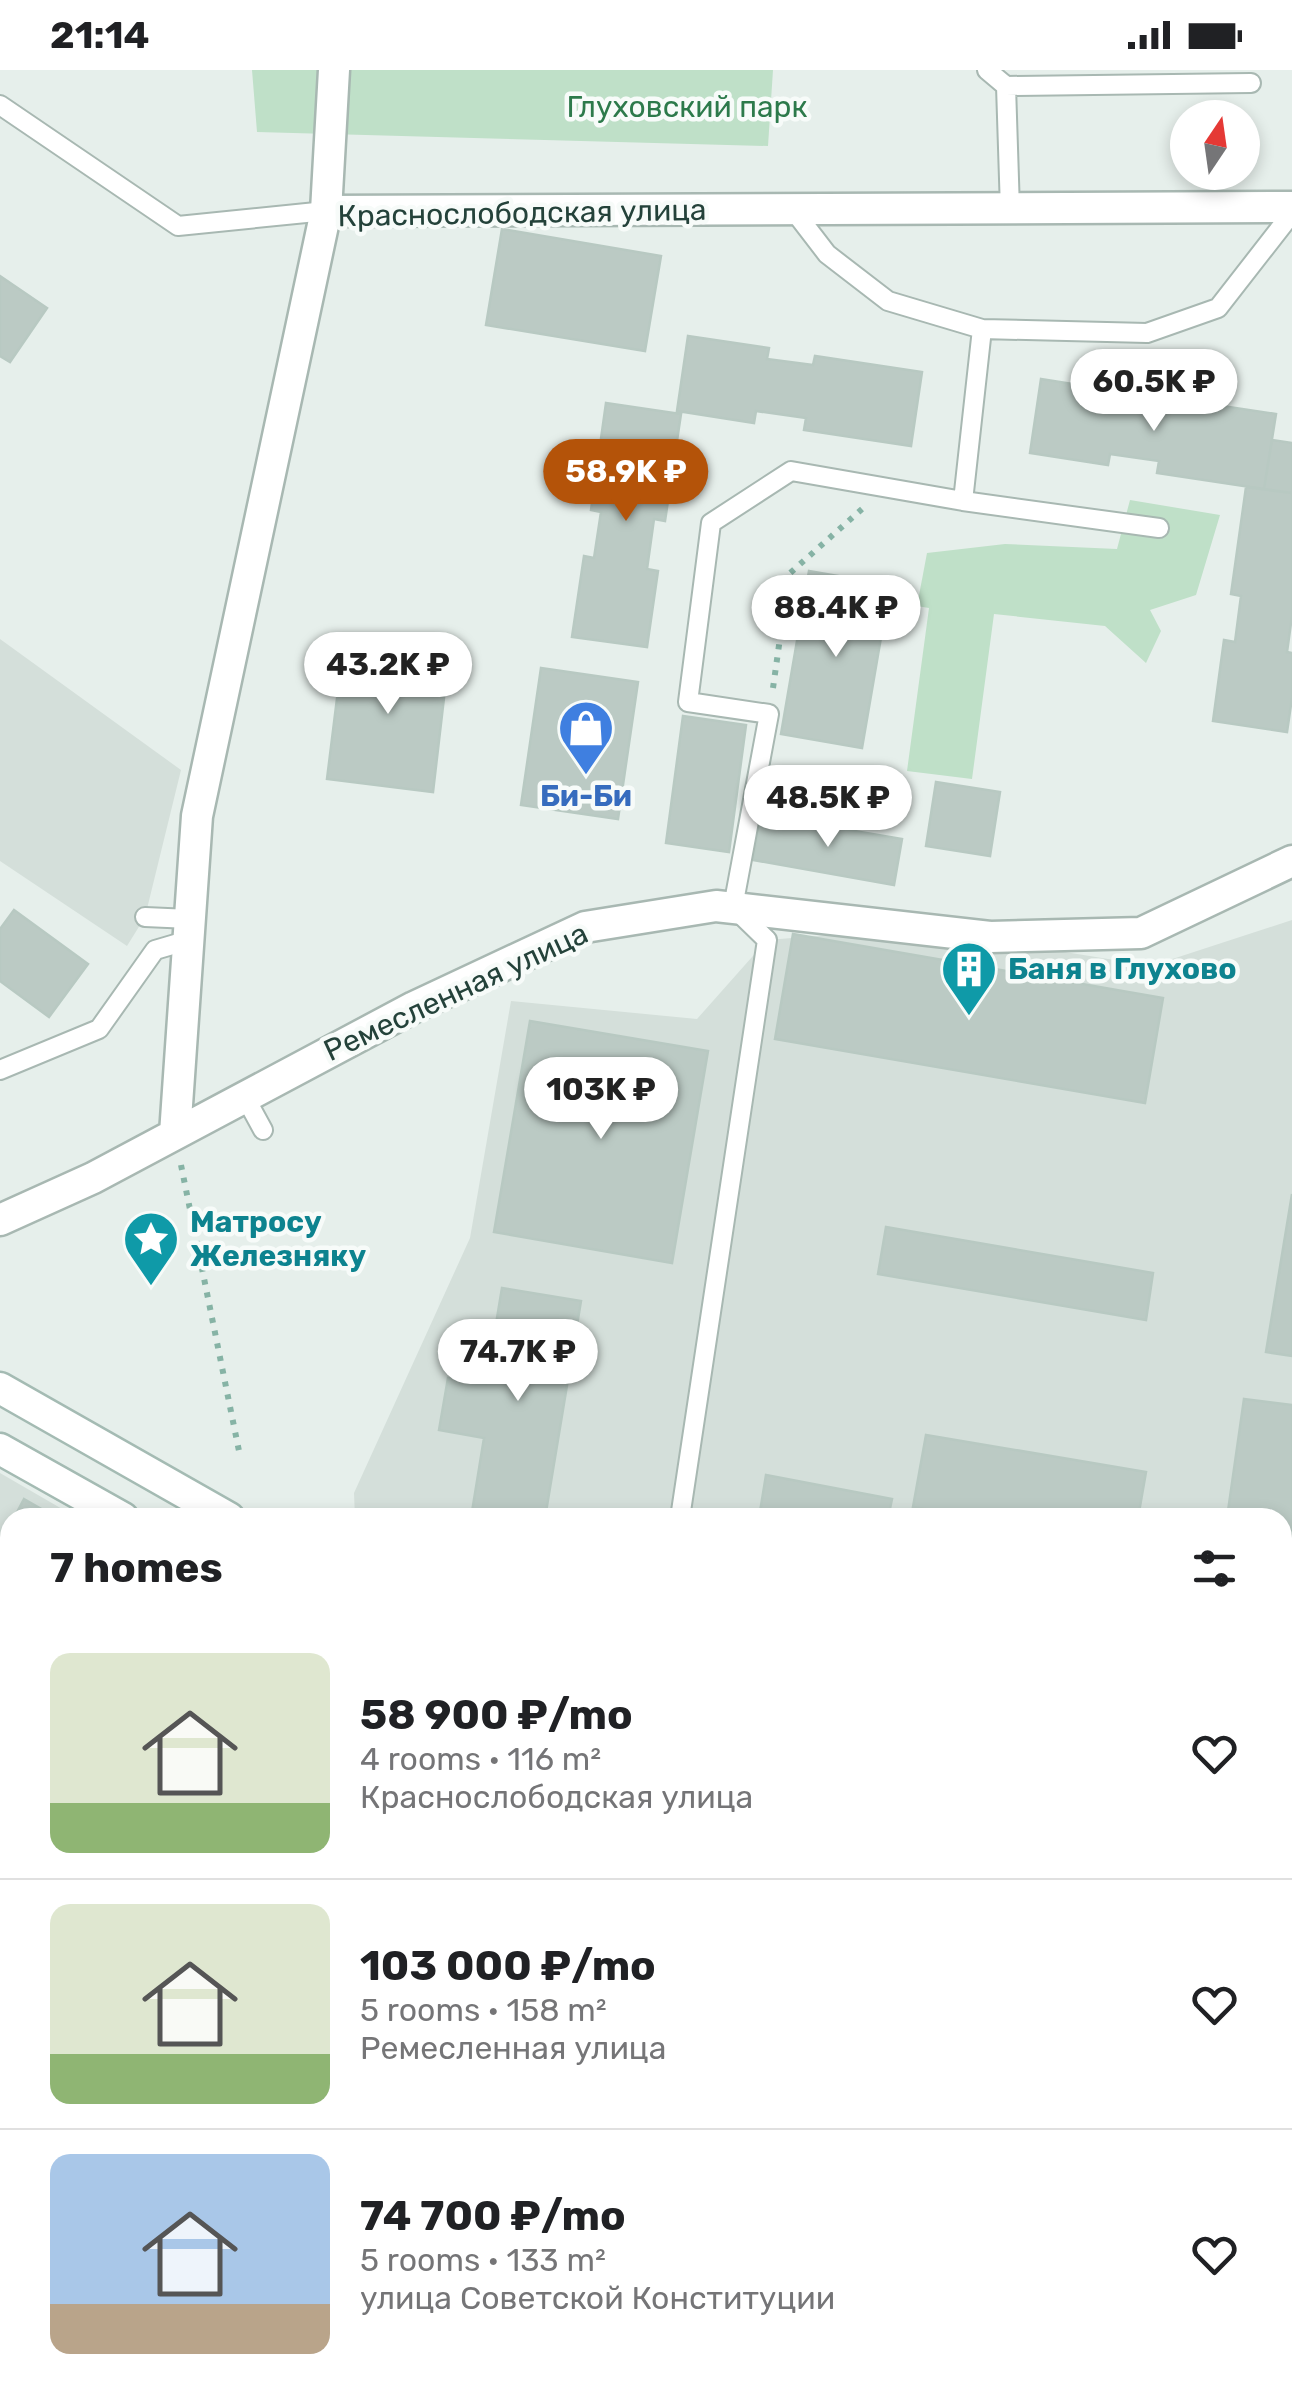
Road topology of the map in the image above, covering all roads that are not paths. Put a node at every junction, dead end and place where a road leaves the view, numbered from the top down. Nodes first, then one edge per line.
1 (334, 70) edge
2 (986, 70) edge
3 (1250, 83) dead end
4 (1006, 86) junction
5 (0, 105) edge
6 (1010, 210) junction
7 (1292, 210) edge
8 (326, 211) junction
9 (794, 211) junction
10 (982, 329) junction
11 (963, 501) junction
12 (1159, 528) dead end
13 (1292, 861) edge
14 (733, 908) junction
15 (145, 917) dead end
16 (190, 930) junction
17 (0, 1070) edge
18 (245, 1097) junction
19 (263, 1130) dead end
20 (175, 1134) junction
21 (0, 1220) edge
22 (0, 1388) edge
23 (0, 1449) edge
24 (105, 1508) edge
25 (211, 1508) edge
26 (681, 1508) edge

1 - 8 street
2 - 4 lane
3 - 4 lane
4 - 6 lane
5 - 8 lane
6 - 7 street, Краснослободская улица
6 - 9 street, Краснослободская улица
7 - 10 lane
8 - 9 street, Краснослободская улица
8 - 16 street, Краснослободская улица
9 - 10 lane
10 - 11 lane
11 - 12 lane
11 - 14 lane
13 - 14 street, Ремесленная улица
14 - 18 street, Ремесленная улица
14 - 26 lane
15 - 16 lane
16 - 17 lane
16 - 20 street, Краснослободская улица
18 - 19 lane
18 - 20 street, Ремесленная улица
20 - 21 street, Ремесленная улица
22 - 25 street
23 - 24 street

